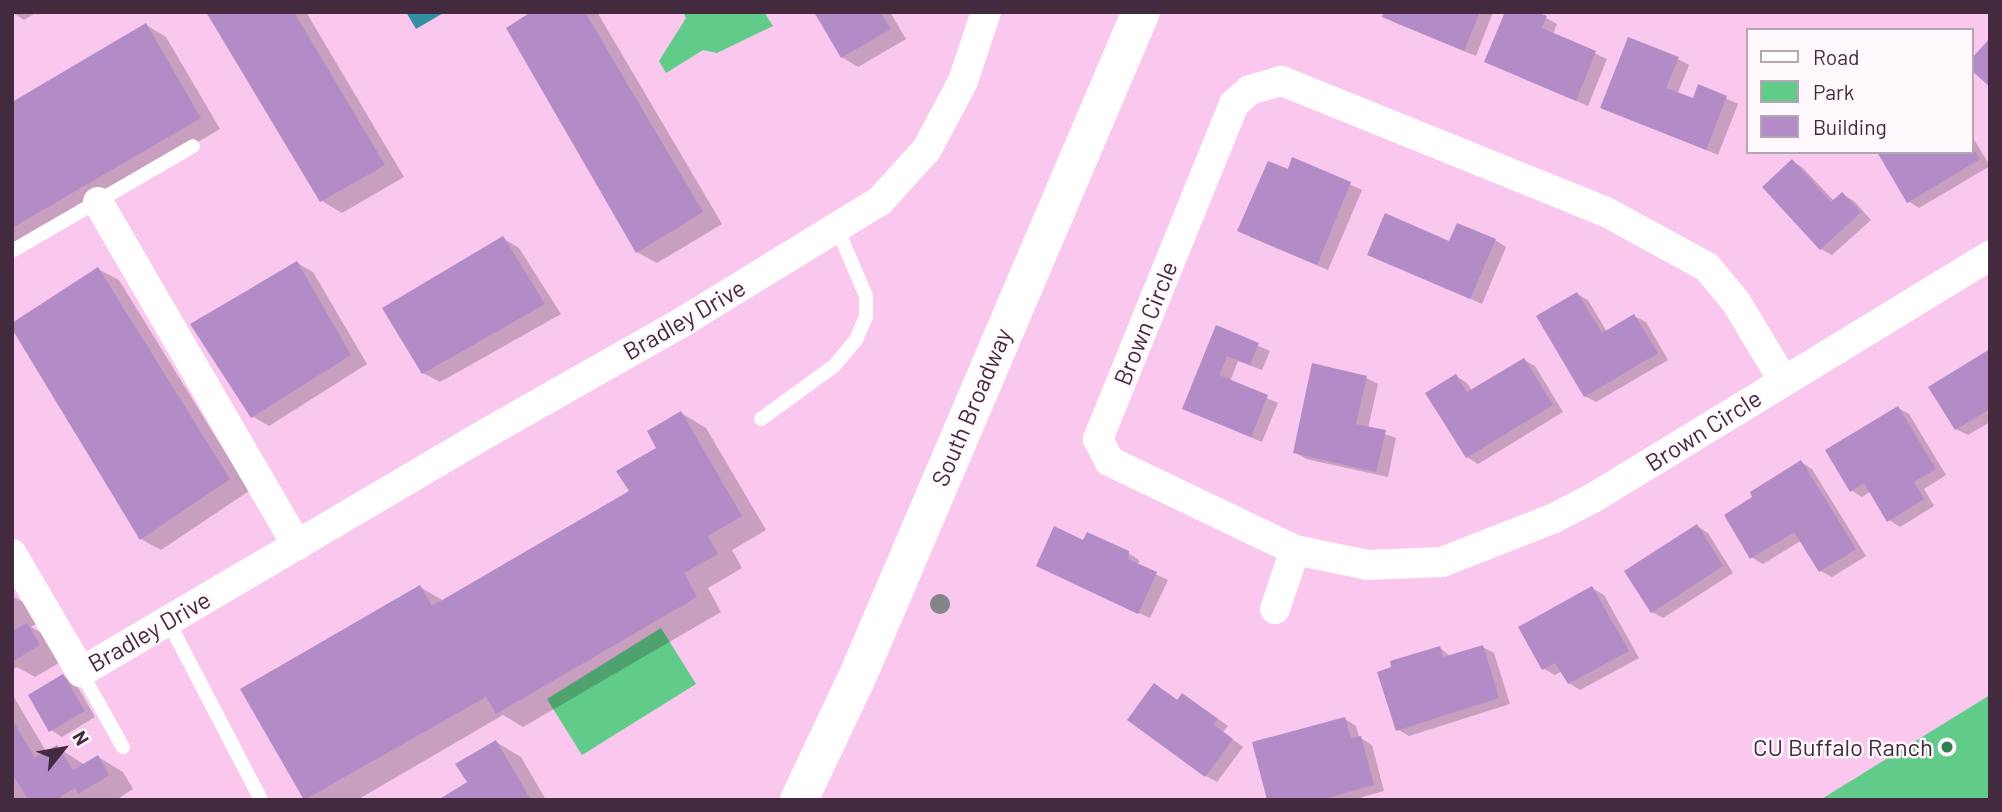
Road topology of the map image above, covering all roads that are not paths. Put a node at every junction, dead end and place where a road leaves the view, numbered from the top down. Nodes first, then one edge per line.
1 (986, 12) edge
2 (1141, 12) edge
3 (193, 146) dead end
4 (97, 202) junction
5 (837, 228) junction
6 (12, 251) edge
7 (1990, 256) edge
8 (1783, 380) junction
9 (761, 419) dead end
10 (297, 545) junction
11 (1296, 550) junction
12 (12, 554) edge
13 (1275, 608) dead end
14 (168, 621) junction
15 (81, 672) junction
16 (123, 747) dead end
17 (261, 800) edge
18 (799, 800) edge

1 - 5 street, Bradley Drive
2 - 18 highway, South Broadway
3 - 4 lane
4 - 6 lane
4 - 10 street
5 - 9 lane
5 - 10 street, Bradley Drive
7 - 8 street, Brown Circle
8 - 11 street, Brown Circle
8 - 11 street, Brown Circle
10 - 14 street, Bradley Drive
11 - 13 street
12 - 15 street, Bradley Drive
14 - 15 street, Bradley Drive
14 - 17 lane
15 - 16 lane

